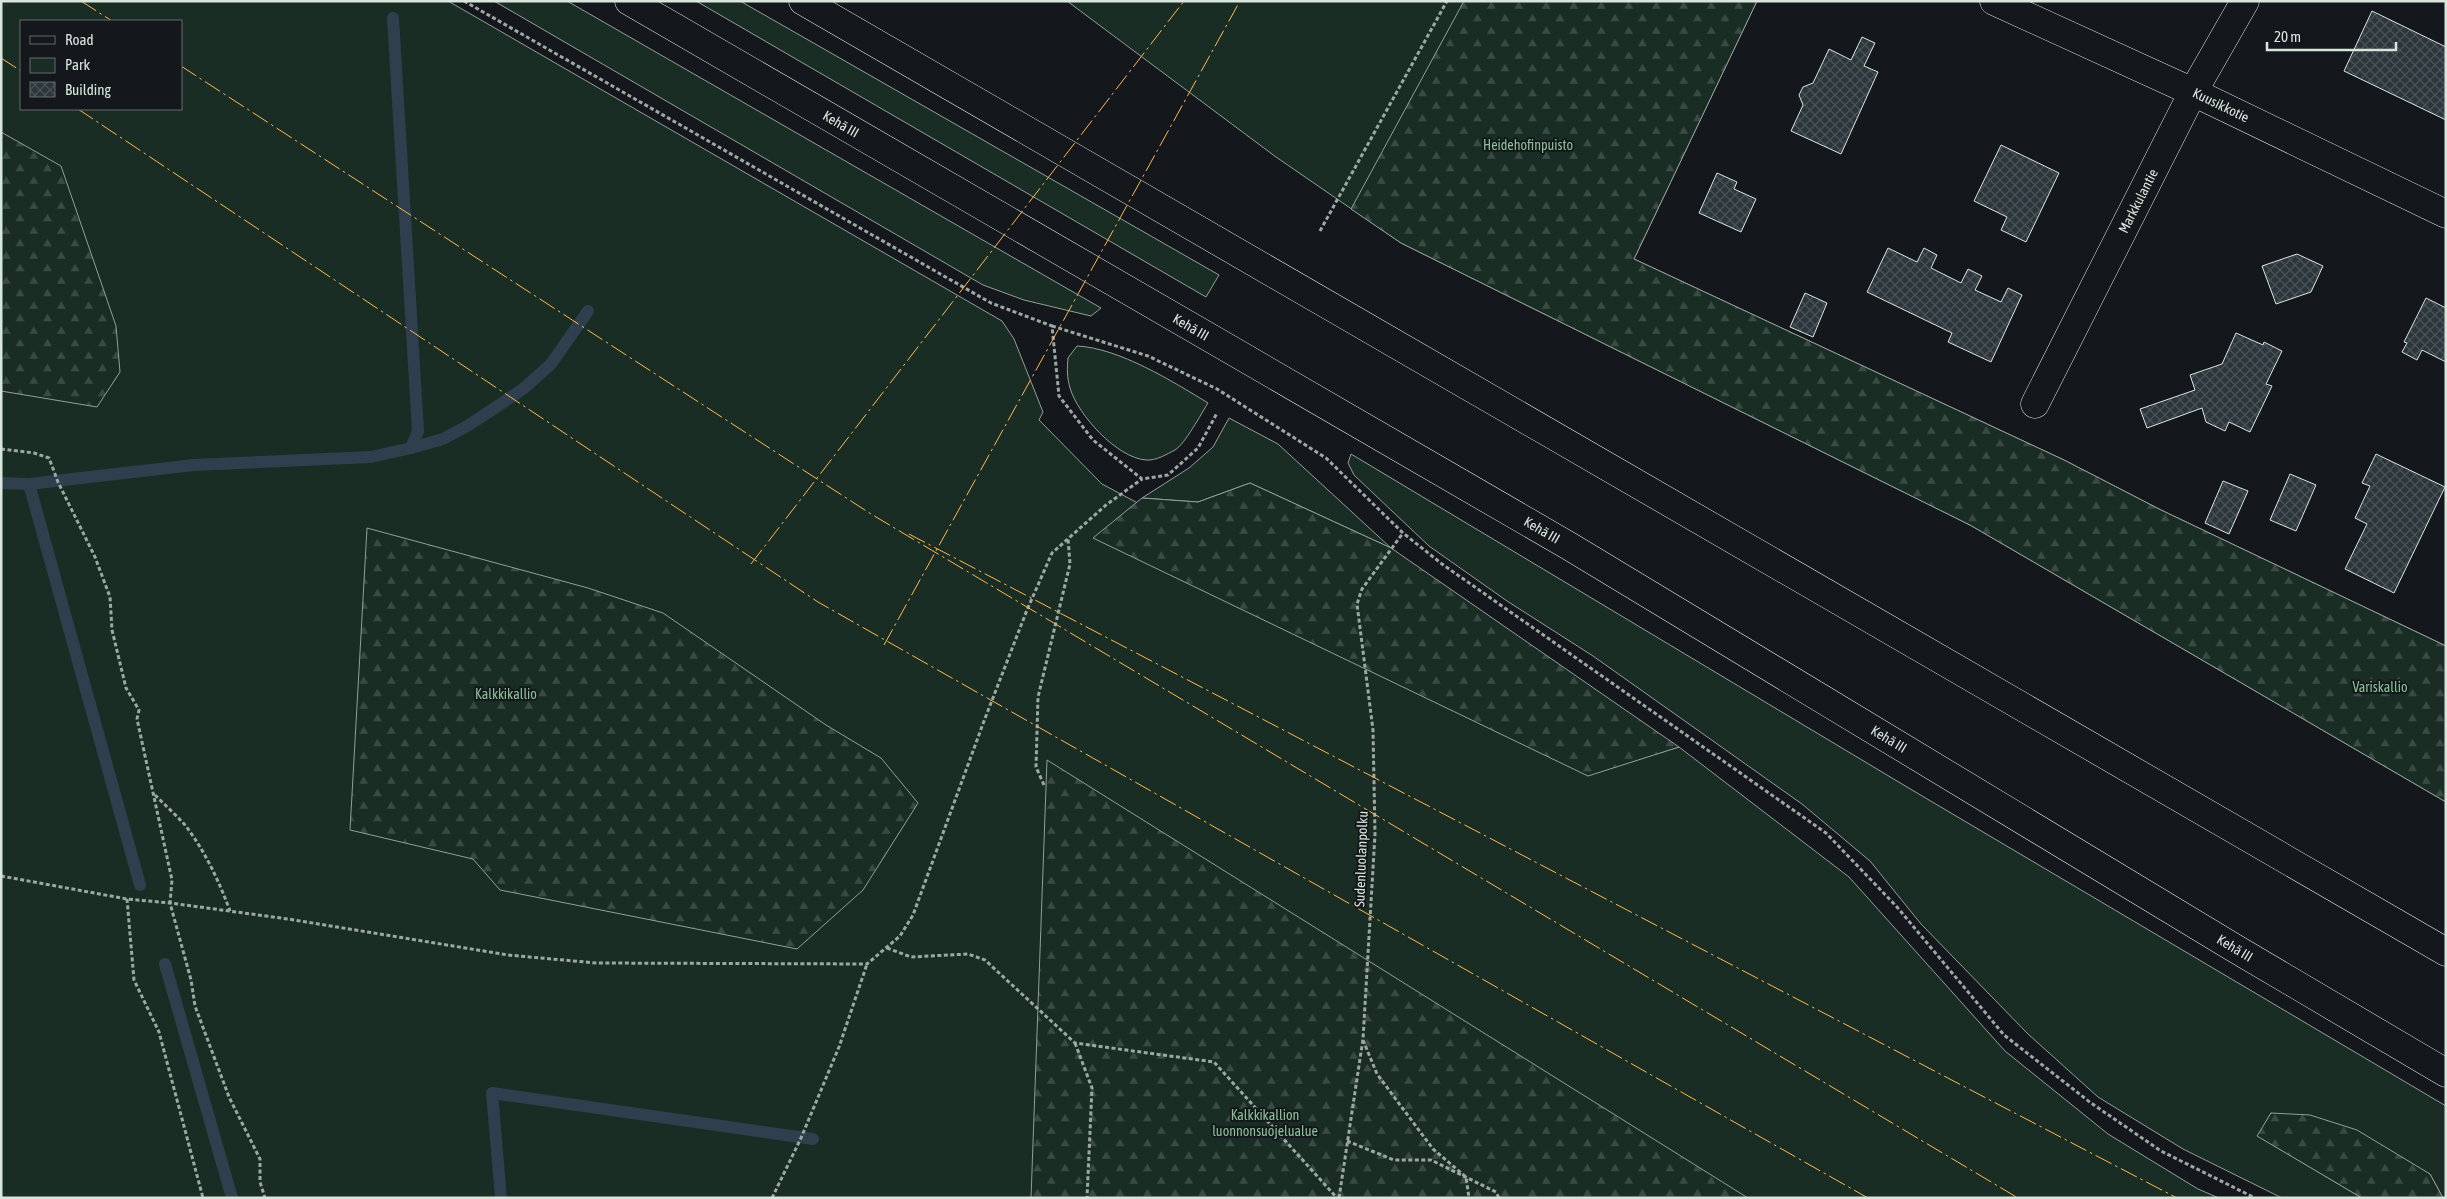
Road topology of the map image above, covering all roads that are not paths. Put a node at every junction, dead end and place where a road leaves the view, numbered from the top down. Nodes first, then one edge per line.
1 (629, 1) edge
2 (803, 1) edge
3 (1994, 1) edge
4 (2245, 1) edge
5 (2194, 92) junction
6 (2446, 214) edge
7 (2035, 404) dead end
8 (2446, 952) edge
9 (2446, 1073) edge

1 - 9 main road, Kehä III
2 - 8 main road
3 - 5 main road, Kuusikkotie
4 - 5 main road, Markkulantie
5 - 6 main road, Kuusikkotie
5 - 7 main road, Markkulantie

